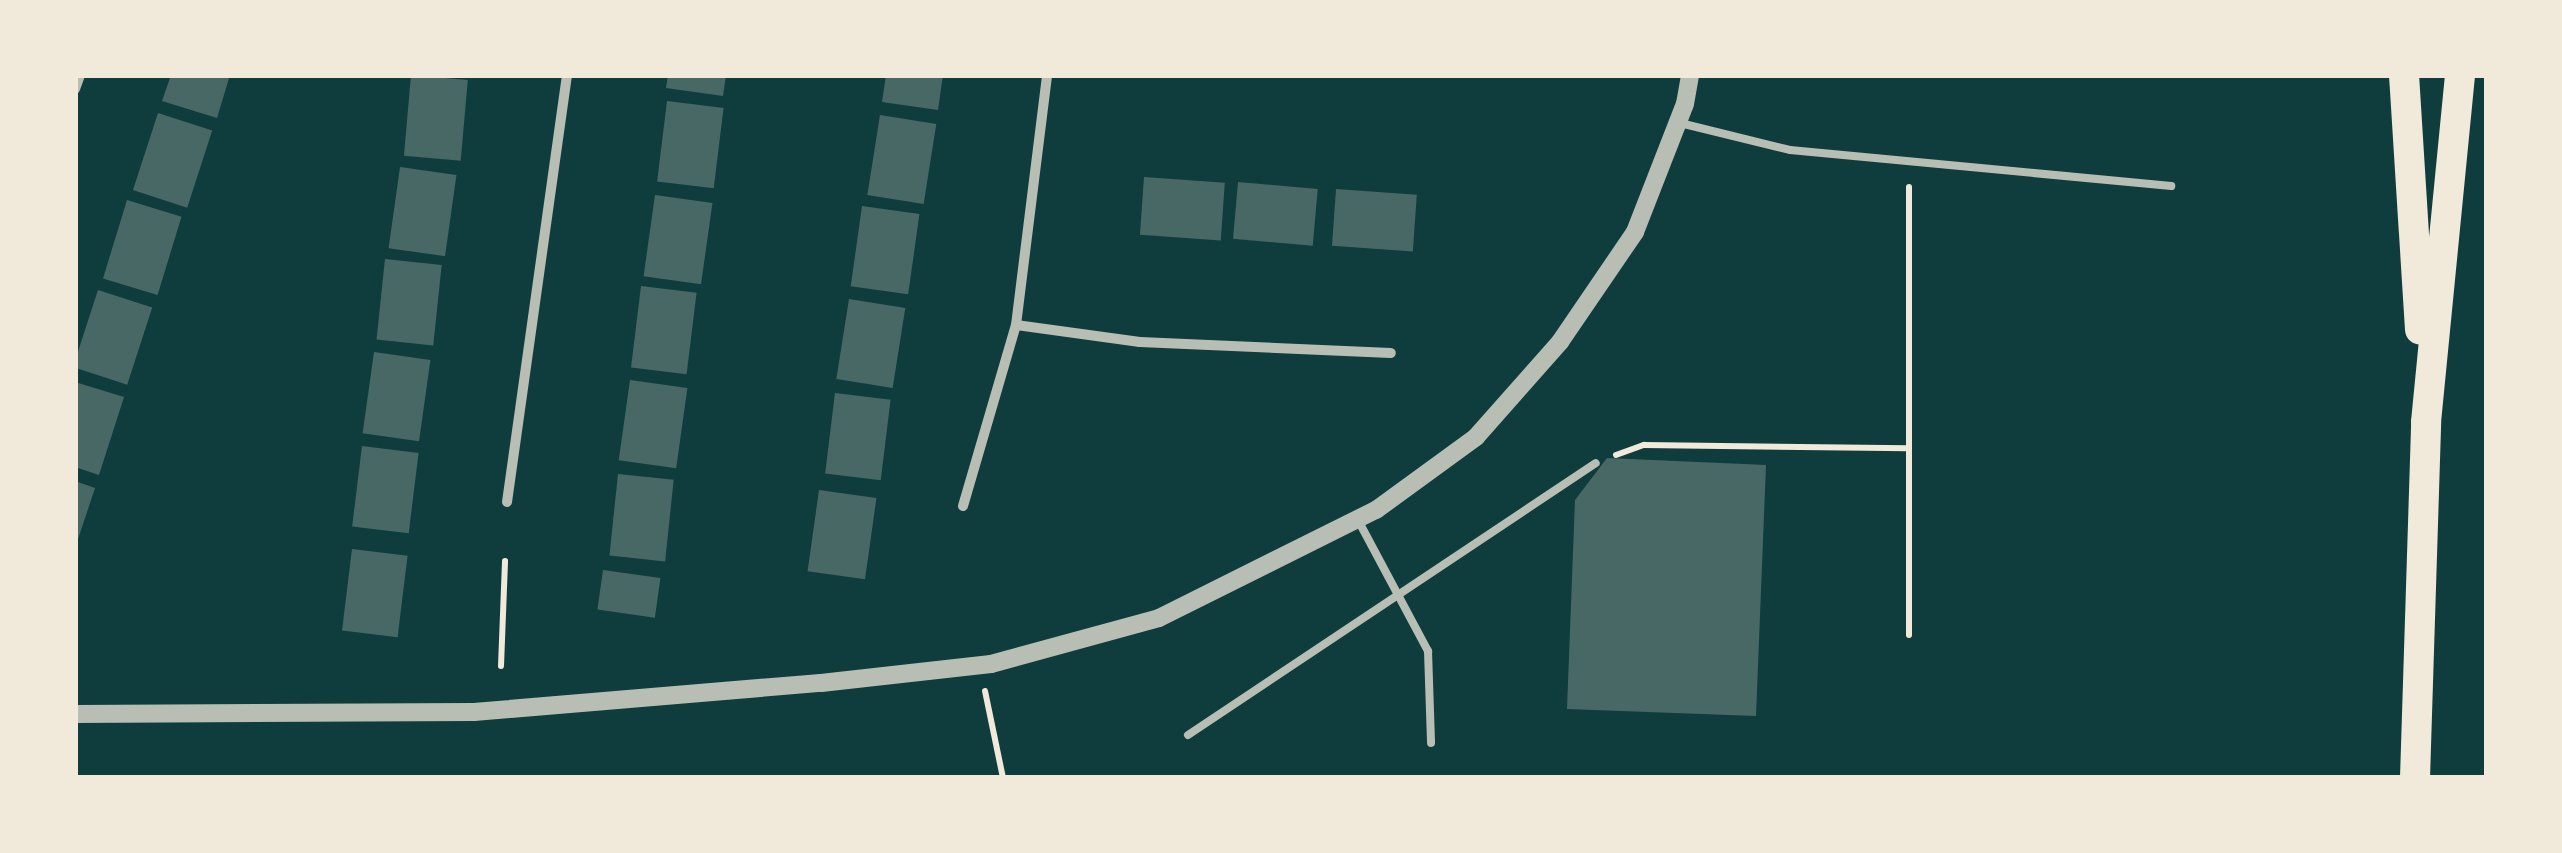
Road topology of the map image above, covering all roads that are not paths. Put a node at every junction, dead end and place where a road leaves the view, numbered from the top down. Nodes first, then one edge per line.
1 (80, 75) edge
2 (567, 75) edge
3 (1048, 75) edge
4 (1690, 75) edge
5 (2404, 75) edge
6 (2460, 75) edge
7 (75, 89) edge
8 (1678, 122) junction
9 (2170, 186) dead end
10 (1016, 325) junction
11 (1391, 353) dead end
12 (2426, 422) junction
13 (1596, 462) road end
14 (507, 502) dead end
15 (963, 506) dead end
16 (1358, 519) junction
17 (1398, 595) junction
18 (75, 714) edge
19 (1188, 734) dead end
20 (1430, 743) dead end
21 (2415, 778) edge

1 - 7 street
2 - 14 street
3 - 10 street
4 - 8 street
5 - 12 highway
6 - 12 highway
8 - 9 lane
8 - 16 street
10 - 11 street
10 - 15 street
12 - 21 highway
13 - 17 lane
16 - 17 lane
16 - 18 street
17 - 19 lane
17 - 20 lane

